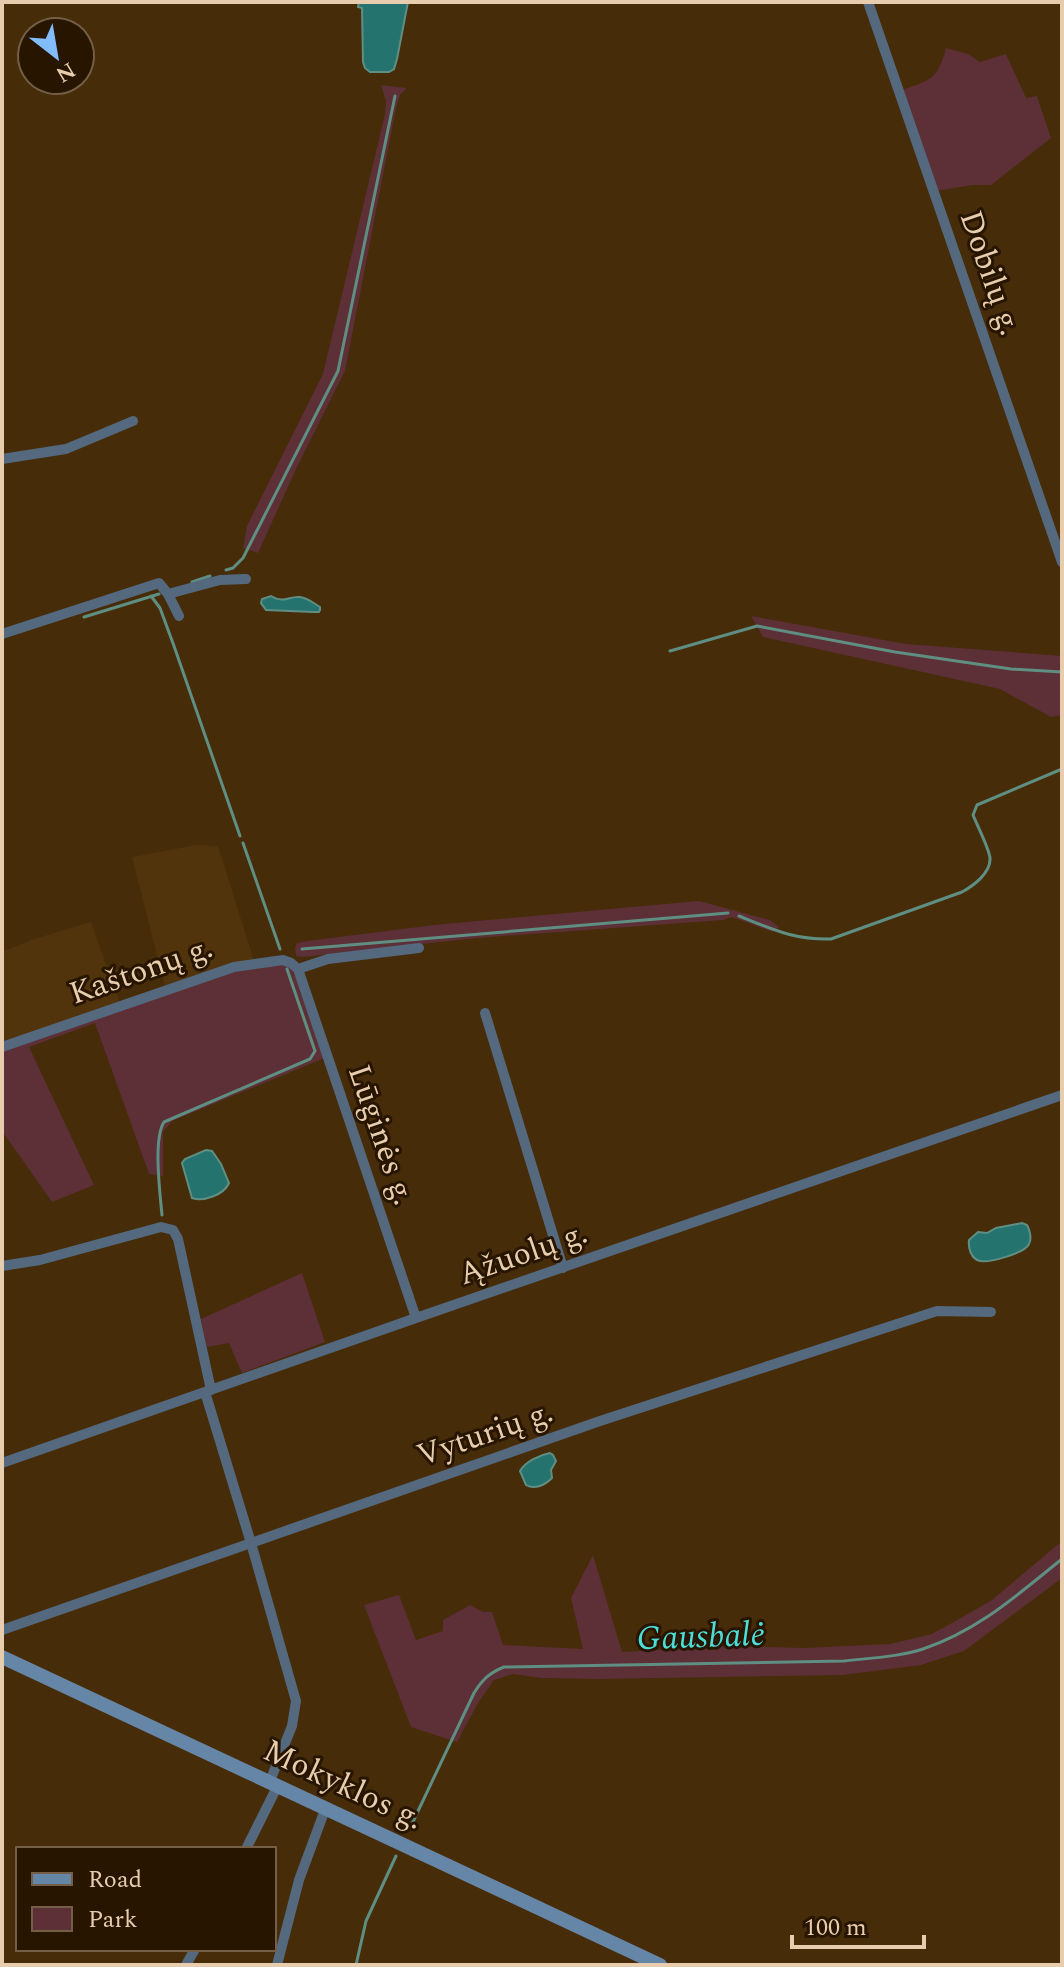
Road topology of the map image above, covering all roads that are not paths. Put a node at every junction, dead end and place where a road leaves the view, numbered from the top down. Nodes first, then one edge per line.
1 (868, 2) edge
2 (133, 421) dead end
3 (2, 459) edge
4 (1062, 562) edge
5 (246, 579) dead end
6 (168, 594) junction
7 (179, 616) dead end
8 (2, 634) edge
9 (419, 948) dead end
10 (298, 969) junction
11 (485, 1013) dead end
12 (2, 1047) edge
13 (1062, 1095) edge
14 (2, 1266) edge
15 (563, 1268) junction
16 (991, 1312) dead end
17 (416, 1318) junction
18 (208, 1391) junction
19 (2, 1463) edge
20 (251, 1543) junction
21 (2, 1630) edge
22 (2, 1657) edge
23 (274, 1783) junction
24 (326, 1807) junction
25 (247, 1847) edge
26 (277, 1965) edge
27 (660, 1965) edge

1 - 4 street, Dobilų g.
2 - 3 street
5 - 6 street
6 - 7 street
6 - 8 street
9 - 10 street
10 - 12 street, Kaštonų g.
10 - 17 street, Lūginės g.
11 - 15 street
13 - 15 street, Ąžuolų g.
14 - 18 street
15 - 17 street, Ąžuolų g.
16 - 20 street, Vyturių g.
17 - 18 street, Ąžuolų g.
18 - 19 street, Ąžuolų g.
18 - 20 street
20 - 21 street, Vyturių g.
20 - 23 street
22 - 23 main road, Mokyklos g.
23 - 24 main road, Mokyklos g.
23 - 25 street
24 - 26 street
24 - 27 main road, Mokyklos g.

